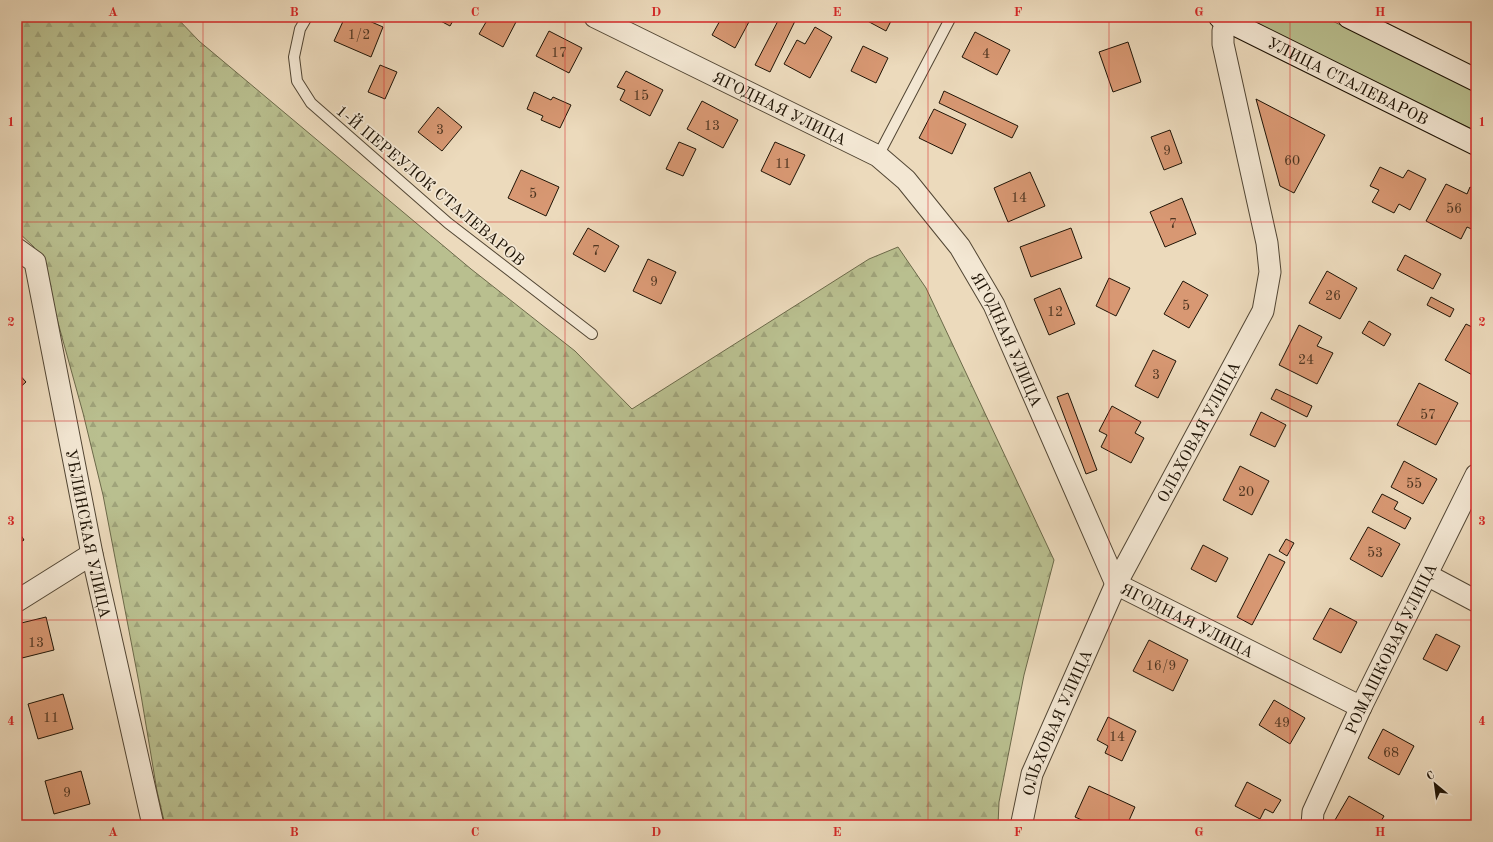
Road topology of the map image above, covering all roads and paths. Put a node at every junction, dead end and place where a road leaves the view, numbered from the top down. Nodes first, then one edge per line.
1 (307, 17) edge
2 (596, 17) edge
3 (951, 17) edge
4 (1349, 17) edge
5 (1223, 18) edge
6 (1476, 80) edge
7 (1476, 144) edge
8 (878, 156) junction
9 (17, 249) edge
10 (592, 334) dead end
11 (1476, 475) edge
12 (92, 554) junction
13 (1427, 575) junction
14 (1116, 584) junction
15 (17, 601) edge
16 (1476, 601) edge
17 (1361, 707) junction
18 (153, 825) edge
19 (1023, 825) edge
20 (1312, 825) edge

1 - 10 lane, 1-Й ПЕРЕУЛОК СТАЛЕВАРОВ
2 - 8 street, ЯГОДНАЯ УЛИЦА
3 - 8 lane
4 - 6 main road
5 - 7 main road, УЛИЦА СТАЛЕВАРОВ
5 - 14 street, ОЛЬХОВАЯ УЛИЦА
8 - 14 street, ЯГОДНАЯ УЛИЦА
9 - 12 street, УБЛИНСКАЯ УЛИЦА
11 - 13 street, РОМАШКОВАЯ УЛИЦА
12 - 15 street
12 - 18 street, УБЛИНСКАЯ УЛИЦА
13 - 16 street
13 - 17 street, РОМАШКОВАЯ УЛИЦА
14 - 17 street, ЯГОДНАЯ УЛИЦА
14 - 19 street, ОЛЬХОВАЯ УЛИЦА
17 - 20 street, РОМАШКОВАЯ УЛИЦА

